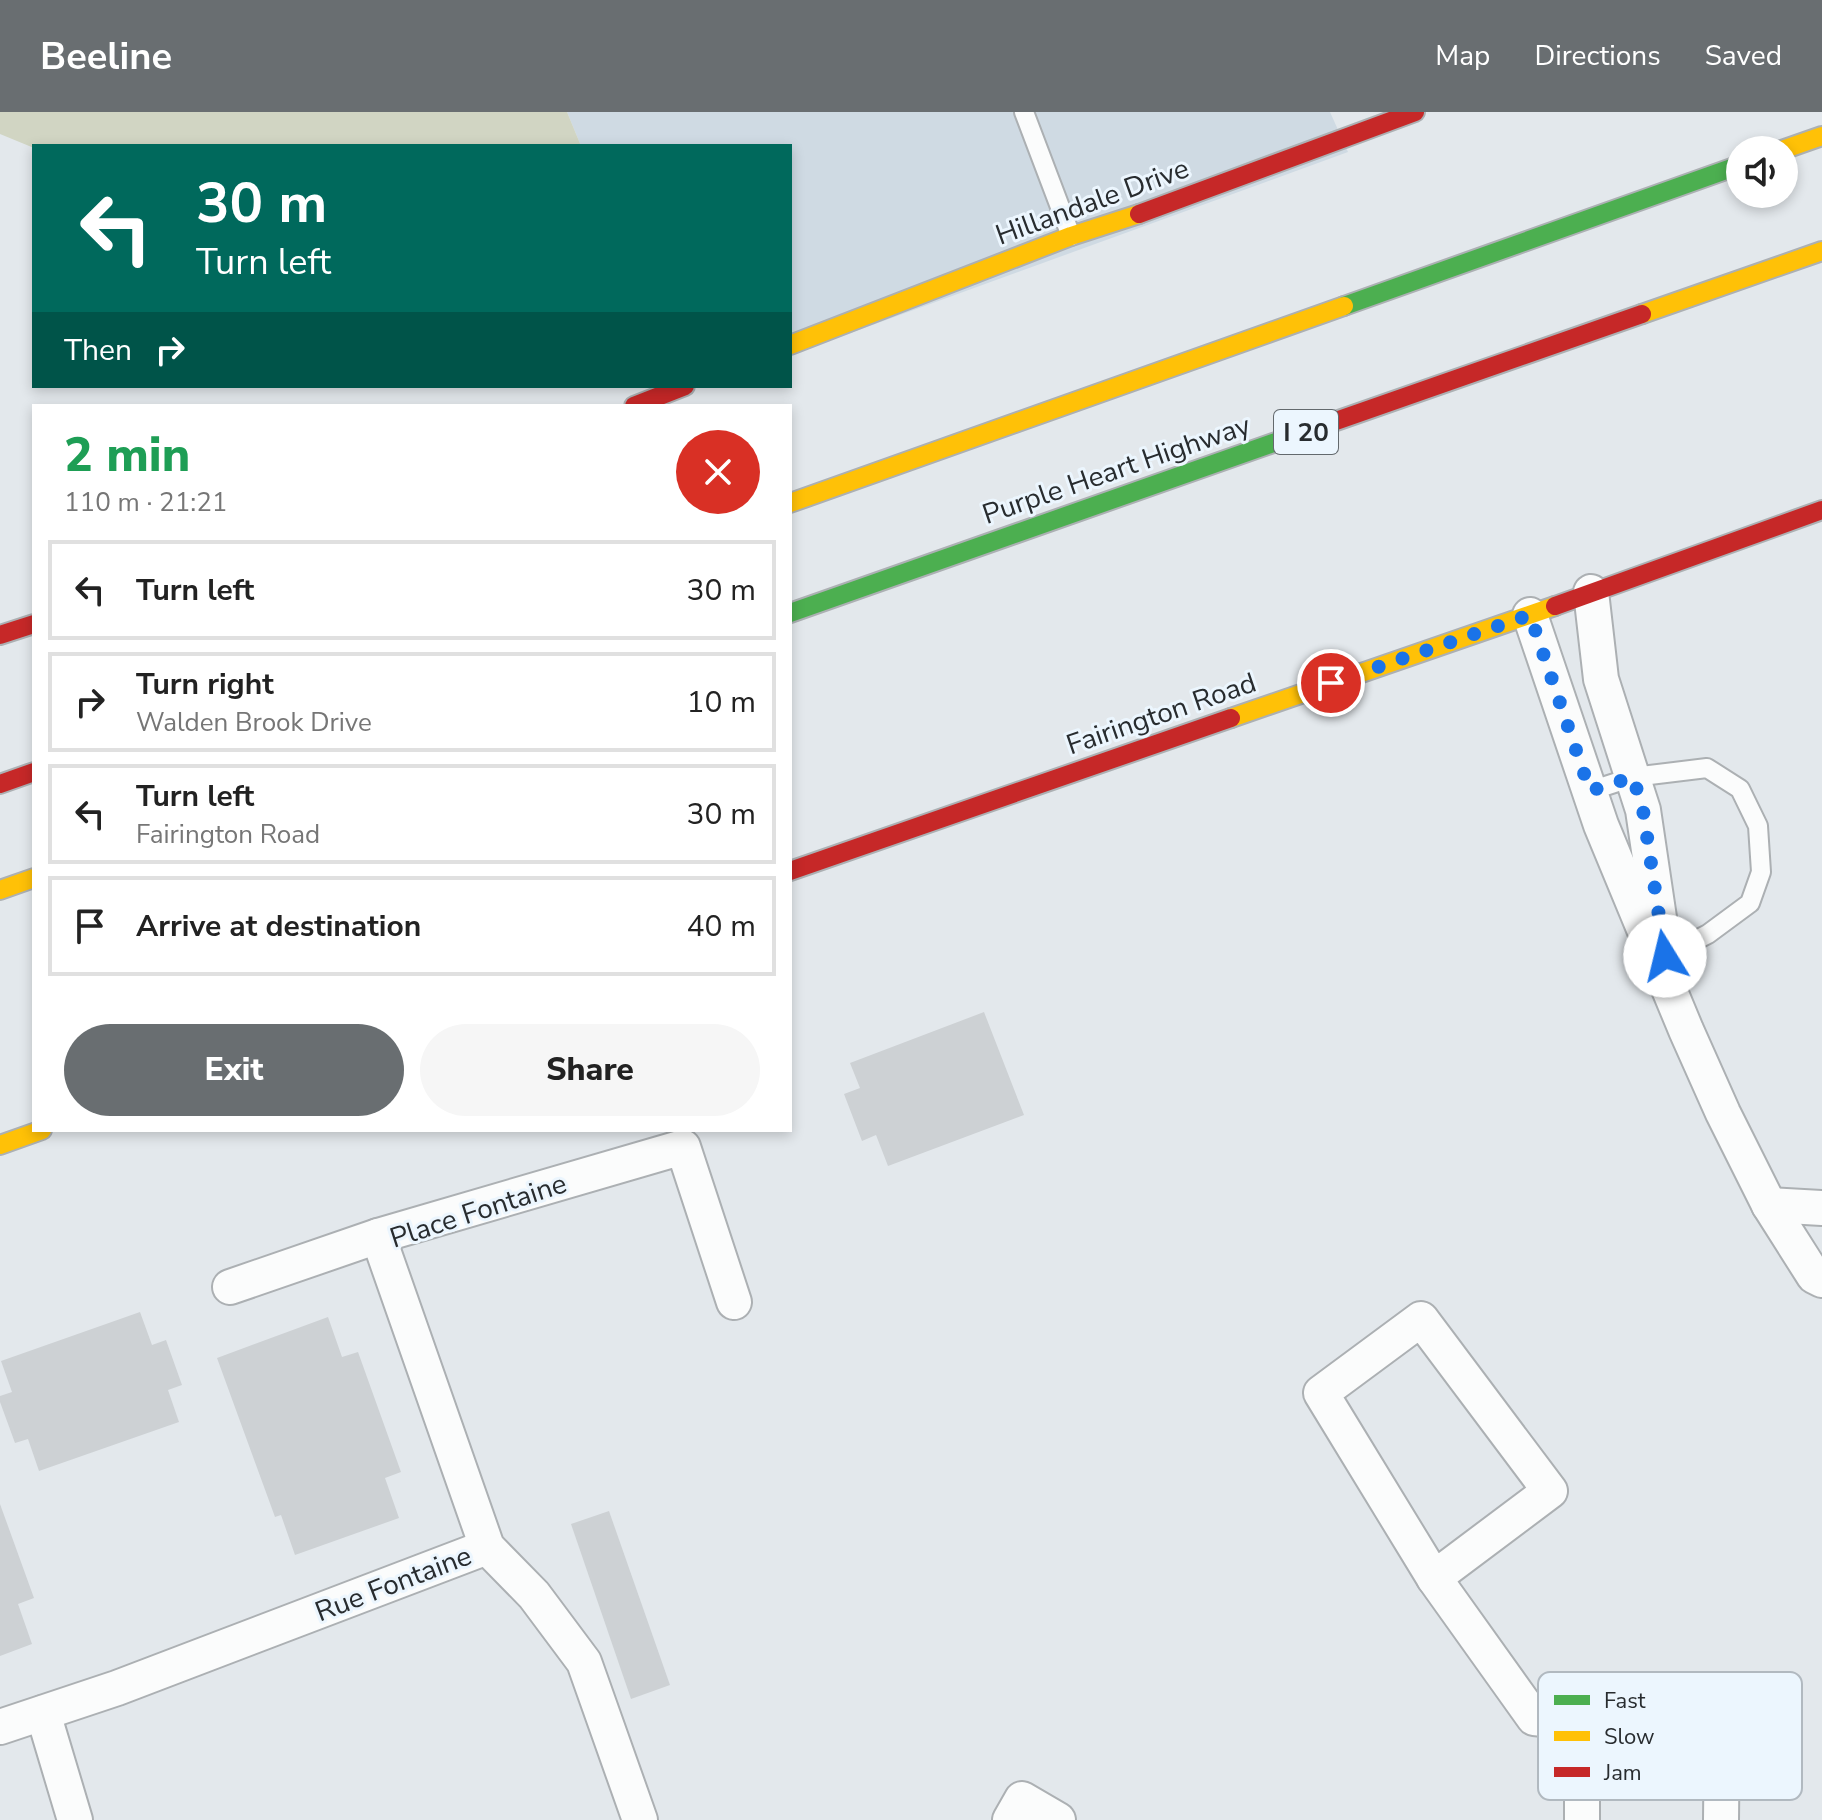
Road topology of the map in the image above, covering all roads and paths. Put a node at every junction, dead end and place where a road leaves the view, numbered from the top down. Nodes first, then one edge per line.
1 (1024, 112) edge
2 (1415, 112) edge
3 (1822, 136) edge
4 (1798, 144) edge
5 (1726, 170) edge
6 (1071, 236) junction
7 (1822, 251) edge
8 (792, 344) edge
9 (680, 388) edge
10 (639, 404) edge
11 (792, 502) edge
12 (1822, 510) edge
13 (1591, 592) junction
14 (792, 612) edge
15 (1530, 615) junction
16 (32, 625) edge
17 (0, 635) edge
18 (32, 773) edge
19 (1633, 777) junction
20 (0, 784) edge
21 (1590, 791) junction
22 (792, 870) edge
23 (32, 879) edge
24 (0, 890) edge
25 (1665, 956) junction
26 (1670, 990) junction
27 (36, 1132) edge
28 (0, 1145) edge
29 (1769, 1205) junction
30 (1822, 1208) edge
31 (378, 1236) junction
32 (1822, 1280) edge
33 (230, 1287) dead end
34 (734, 1302) dead end
35 (487, 1547) junction
36 (1434, 1578) junction
37 (43, 1713) junction
38 (1538, 1718) edge
39 (0, 1727) edge
40 (1721, 1800) edge
41 (75, 1820) edge
42 (640, 1820) edge
43 (1010, 1820) edge
44 (1058, 1820) edge
45 (1721, 1820) edge

1 - 6 lane
2 - 6 main road, Hillandale Drive
3 - 4 main road
5 - 11 main road
6 - 8 main road, Hillandale Drive
7 - 14 main road, Purple Heart Highway / I 20
9 - 10 main road
12 - 13 main road, Fairington Road
13 - 15 main road, Fairington Road
13 - 19 street
15 - 21 street
15 - 22 main road, Fairington Road
16 - 17 main road
18 - 20 main road
19 - 21 lane
19 - 25 street
19 - 25 lane
21 - 26 street
23 - 24 main road
25 - 26 street
26 - 29 street
27 - 28 main road
29 - 30 street
29 - 32 street
31 - 33 street
31 - 34 street, Place Fontaine
31 - 35 street, Place Fontaine
35 - 37 street, Rue Fontaine
35 - 42 street, Rue Fontaine
36 - 36 street
36 - 38 street
37 - 39 street, Rue Fontaine
37 - 41 street
40 - 45 street
43 - 44 street

